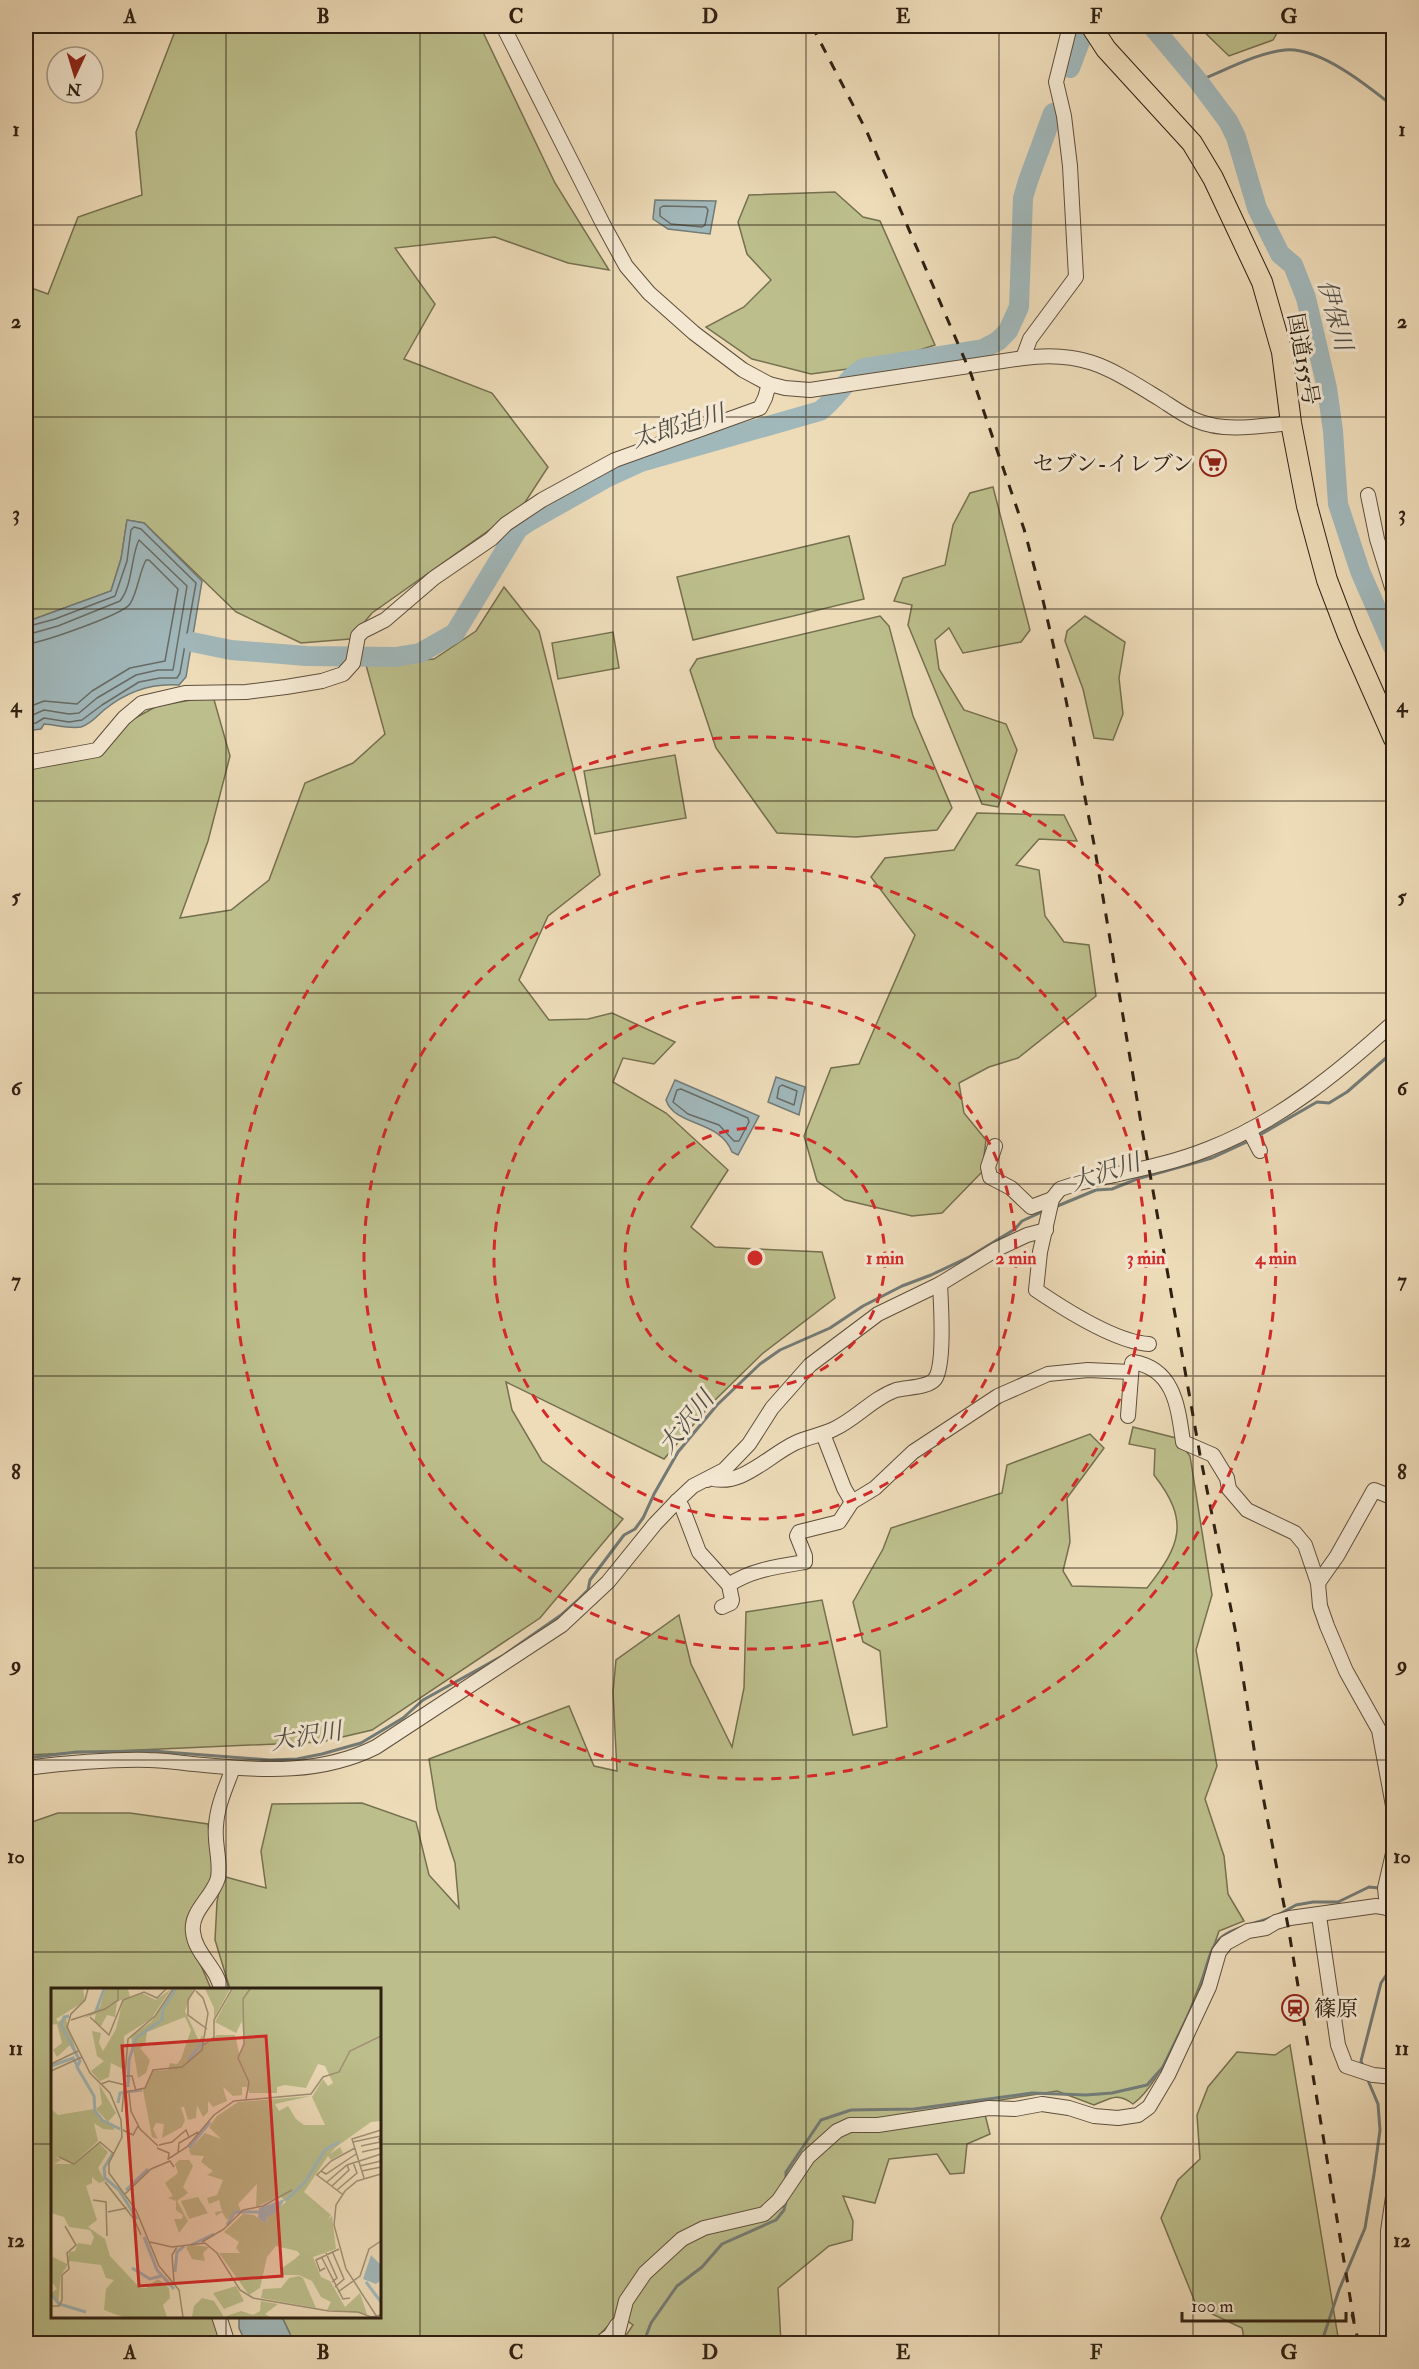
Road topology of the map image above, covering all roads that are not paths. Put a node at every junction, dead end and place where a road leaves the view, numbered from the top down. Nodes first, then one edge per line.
1 (503, 26) edge
2 (1070, 26) edge
3 (1091, 26) edge
4 (1023, 358) junction
5 (769, 384) junction
6 (1291, 423) junction
7 (1368, 495) dead end
8 (1394, 594) edge
9 (1394, 739) edge
10 (26, 763) edge
11 (1394, 1022) edge
12 (1250, 1132) junction
13 (995, 1146) dead end
14 (1260, 1150) dead end
15 (1052, 1199) junction
16 (1046, 1225) junction
17 (940, 1284) junction
18 (1132, 1367) junction
19 (1128, 1416) dead end
20 (823, 1434) junction
21 (693, 1486) junction
22 (1394, 1498) edge
23 (677, 1501) junction
24 (852, 1502) junction
25 (1318, 1582) junction
26 (729, 1584) junction
27 (722, 1607) dead end
28 (1394, 1728) edge
29 (1379, 1730) junction
30 (26, 1768) edge
31 (233, 1768) junction
32 (1394, 1811) edge
33 (1394, 1849) edge
34 (1390, 1908) edge
35 (1319, 1916) junction
36 (221, 1988) edge
37 (1394, 2077) edge
38 (1394, 2190) edge
39 (220, 2318) edge
40 (619, 2324) junction
41 (228, 2343) edge
42 (599, 2343) edge
43 (615, 2343) edge
44 (1387, 2343) edge

1 - 5 street
2 - 4 street
3 - 6 highway, 国道155号
4 - 5 street
4 - 6 street
5 - 10 street
6 - 9 highway, 国道155号
7 - 8 street
11 - 12 street
12 - 14 street
12 - 15 street
13 - 15 street
15 - 16 street
16 - 17 street
16 - 18 street
17 - 20 street
17 - 21 street
18 - 19 street
18 - 24 street
18 - 25 street
20 - 21 street
20 - 24 street
21 - 23 street
22 - 25 street
23 - 26 street
23 - 31 street
24 - 26 street
25 - 29 street
26 - 27 street
28 - 29 street
29 - 32 street
30 - 31 street
31 - 36 street
33 - 34 street
34 - 35 street
35 - 37 street
35 - 40 street
38 - 44 street
39 - 41 street
40 - 42 street
40 - 43 street

